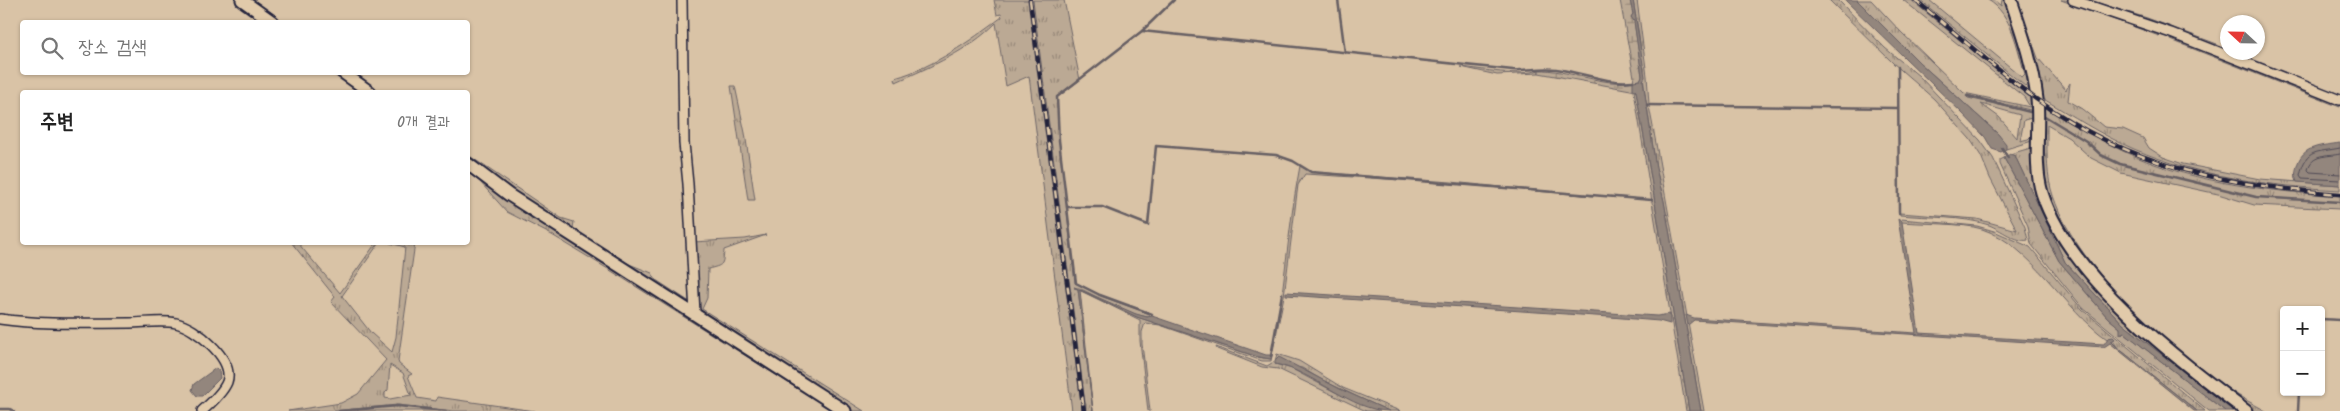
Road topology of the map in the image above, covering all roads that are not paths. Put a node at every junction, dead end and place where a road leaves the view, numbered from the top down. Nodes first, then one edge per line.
1 (242, 0) edge
2 (682, 0) edge
3 (2011, 0) edge
4 (2073, 0) edge
5 (270, 20) edge
6 (346, 75) edge
7 (367, 90) edge
8 (2340, 100) edge
9 (470, 166) edge
10 (695, 313) junction
11 (0, 319) edge
12 (202, 411) edge
13 (845, 411) edge
14 (2246, 411) edge

1 - 5 main road
2 - 10 street
3 - 14 main road
4 - 8 street
6 - 7 main road
9 - 10 main road
10 - 13 main road
11 - 12 street

